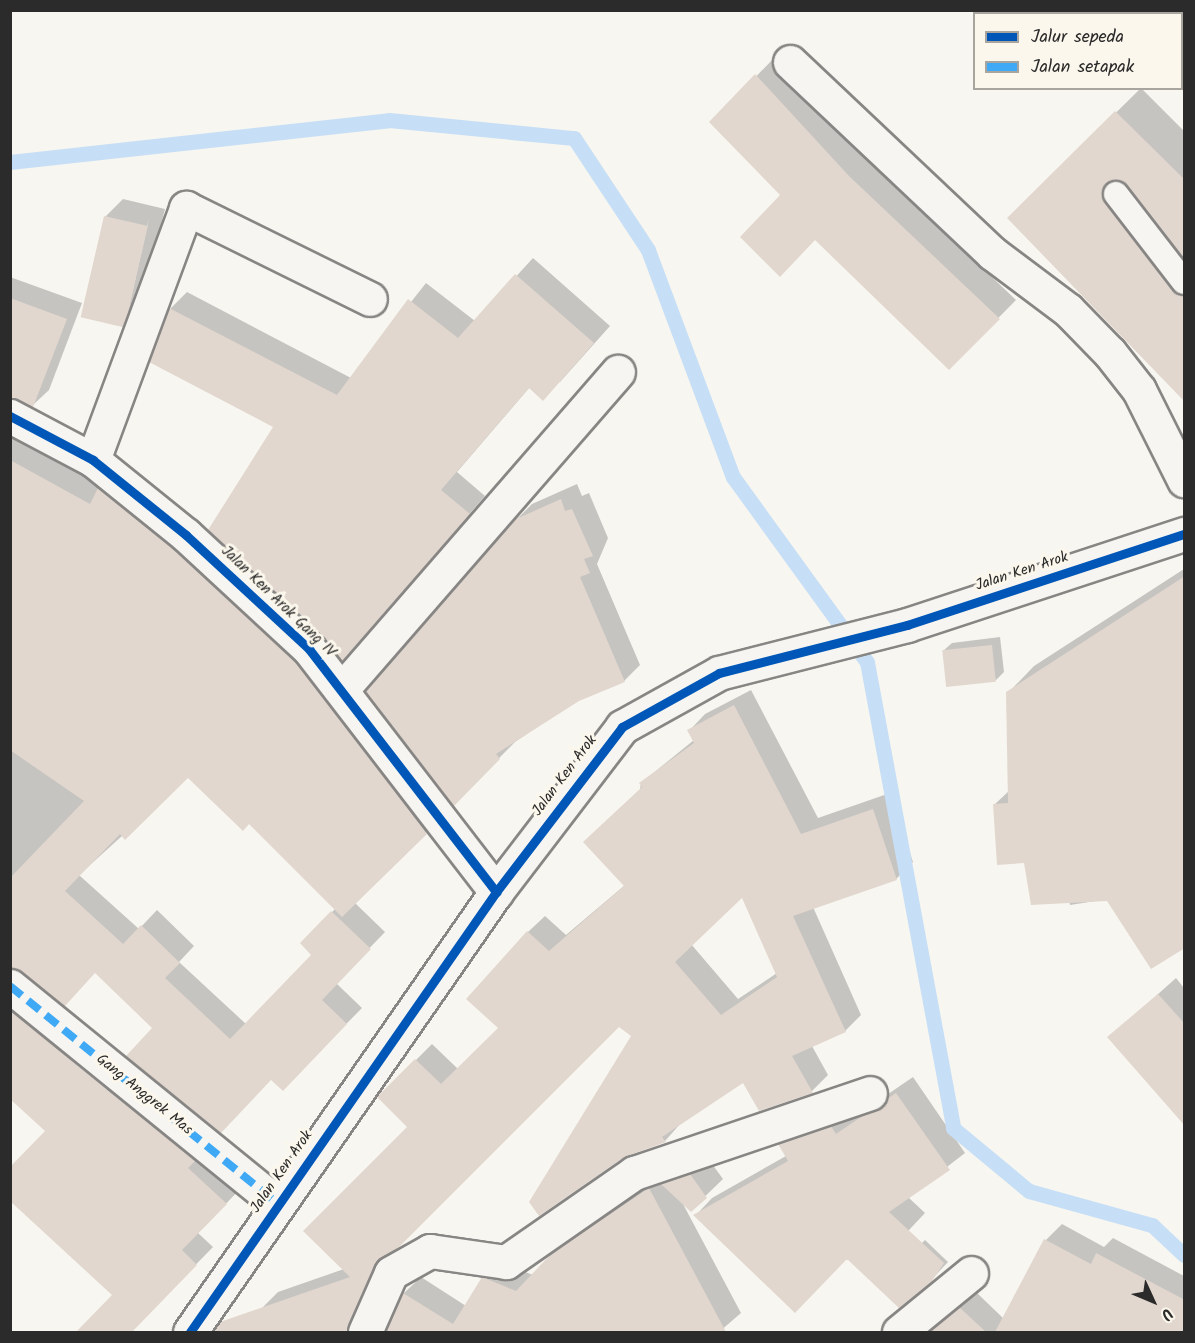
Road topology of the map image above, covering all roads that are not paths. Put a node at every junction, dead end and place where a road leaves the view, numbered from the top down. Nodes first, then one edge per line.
1 (790, 62) dead end
2 (1116, 194) dead end
3 (1185, 282) edge
4 (370, 298) dead end
5 (618, 372) dead end
6 (10, 417) edge
7 (93, 460) junction
8 (1185, 480) edge
9 (1185, 534) edge
10 (343, 688) junction
11 (496, 892) junction
12 (10, 986) edge
13 (870, 1094) dead end
14 (278, 1204) junction
15 (971, 1273) dead end
16 (190, 1332) edge
17 (365, 1332) edge
18 (899, 1332) edge

1 - 8 street
2 - 3 lane
4 - 7 street
5 - 10 street
6 - 7 street, Jalan Ken Arok Gang IV
7 - 10 street, Jalan Ken Arok Gang IV
9 - 11 street, Jalan Ken Arok
10 - 11 street, Jalan Ken Arok Gang IV
11 - 14 street, Jalan Ken Arok
12 - 14 street, Gang Anggrek Mas
13 - 17 street
14 - 16 street, Jalan Ken Arok
15 - 18 street

